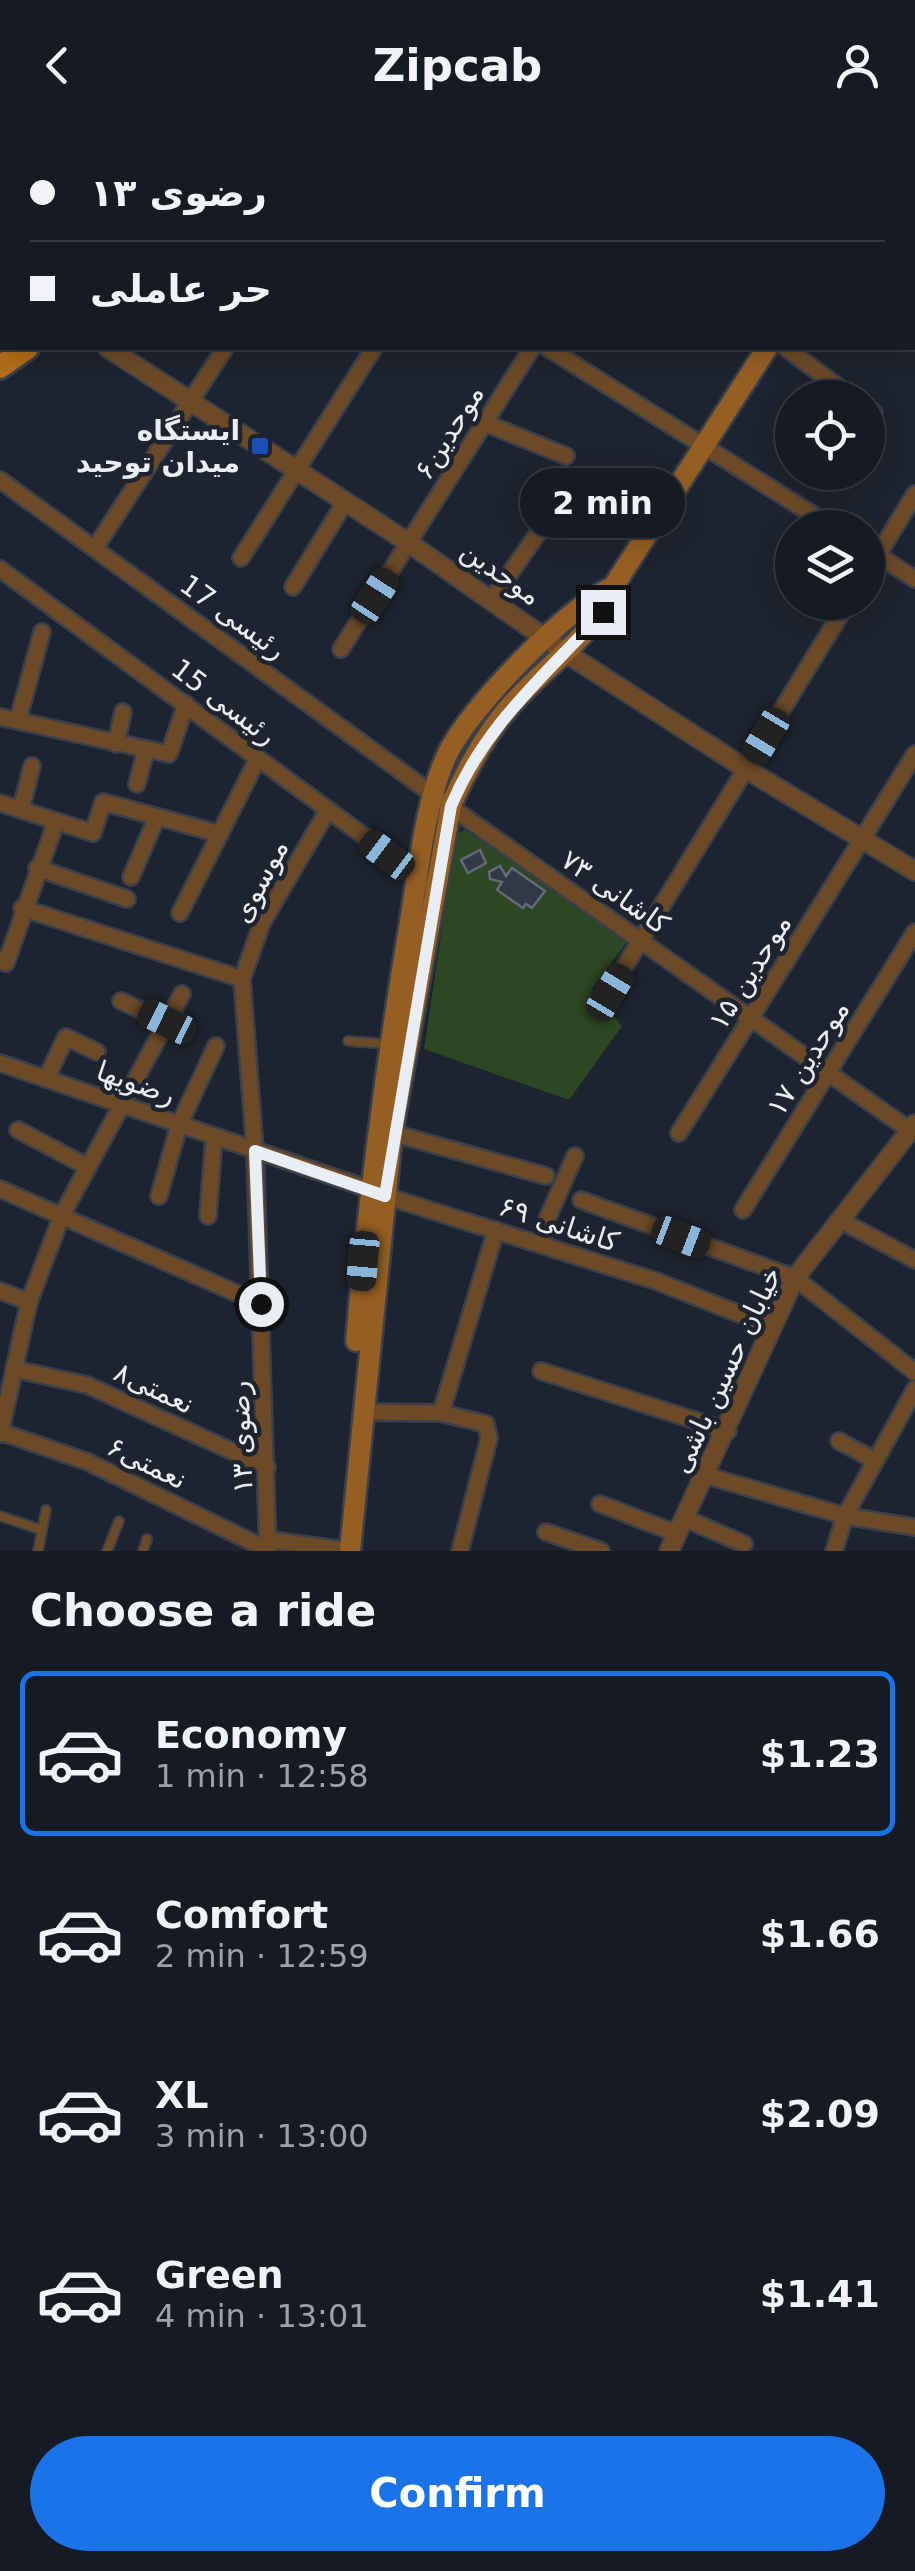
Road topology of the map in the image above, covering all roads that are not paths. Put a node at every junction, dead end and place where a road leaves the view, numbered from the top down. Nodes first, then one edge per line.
1 (24, 350) edge
2 (111, 350) edge
3 (223, 350) edge
4 (373, 350) edge
5 (531, 350) edge
6 (551, 350) edge
7 (766, 350) edge
8 (789, 350) edge
9 (0, 367) edge
10 (829, 380) edge
11 (192, 402) junction
12 (485, 422) junction
13 (704, 444) junction
14 (566, 456) dead end
15 (298, 470) junction
16 (0, 480) edge
17 (915, 494) edge
18 (345, 502) junction
19 (555, 509) dead end
20 (806, 510) edge
21 (885, 534) edge
22 (409, 543) junction
23 (95, 548) junction
24 (241, 558) dead end
25 (885, 560) edge
26 (0, 569) edge
27 (915, 579) edge
28 (293, 587) dead end
29 (613, 587) junction
30 (492, 600) junction
31 (837, 620) edge
32 (42, 632) dead end
33 (546, 640) junction
34 (341, 650) dead end
35 (566, 653) junction
36 (186, 704) junction
37 (123, 712) dead end
38 (0, 717) edge
39 (18, 720) junction
40 (116, 744) junction
41 (146, 750) junction
42 (915, 754) edge
43 (258, 758) junction
44 (32, 766) dead end
45 (746, 770) junction
46 (137, 784) dead end
47 (443, 801) junction
48 (0, 803) edge
49 (21, 809) junction
50 (328, 810) junction
51 (157, 817) junction
52 (56, 822) junction
53 (220, 834) junction
54 (863, 838) junction
55 (37, 868) junction
56 (915, 871) edge
57 (131, 877) dead end
58 (417, 878) junction
59 (436, 889) junction
60 (126, 900) dead end
61 (22, 908) junction
62 (180, 913) dead end
63 (915, 932) edge
64 (641, 941) junction
65 (0, 960) edge
66 (242, 979) junction
67 (610, 992) dead end
68 (182, 994) dead end
69 (121, 1000) dead end
70 (751, 1018) junction
71 (167, 1022) junction
72 (348, 1041) dead end
73 (390, 1044) junction
74 (216, 1046) dead end
75 (97, 1052) dead end
76 (0, 1063) edge
77 (828, 1072) junction
78 (46, 1079) junction
79 (120, 1104) junction
80 (179, 1125) junction
81 (912, 1126) edge
82 (18, 1130) dead end
83 (392, 1133) junction
84 (679, 1133) dead end
85 (214, 1137) junction
86 (255, 1151) junction
87 (575, 1156) dead end
88 (88, 1167) junction
89 (546, 1176) dead end
90 (0, 1190) edge
91 (377, 1192) junction
92 (159, 1196) dead end
93 (582, 1200) dead end
94 (743, 1210) dead end
95 (62, 1216) junction
96 (208, 1216) dead end
97 (840, 1220) junction
98 (496, 1230) junction
99 (543, 1244) junction
100 (915, 1260) edge
101 (795, 1278) junction
102 (0, 1291) edge
103 (29, 1302) junction
104 (261, 1304) junction
105 (772, 1327) junction
106 (14, 1369) junction
107 (541, 1371) dead end
108 (915, 1372) edge
109 (915, 1389) edge
110 (362, 1412) junction
111 (441, 1413) junction
112 (728, 1432) junction
113 (0, 1433) edge
114 (838, 1441) dead end
115 (874, 1460) junction
116 (267, 1467) junction
117 (708, 1476) junction
118 (600, 1504) dead end
119 (46, 1510) dead end
120 (0, 1516) edge
121 (844, 1516) junction
122 (119, 1521) dead end
123 (915, 1526) edge
124 (42, 1530) junction
125 (546, 1532) dead end
126 (678, 1535) edge
127 (148, 1539) dead end
128 (744, 1544) dead end
129 (269, 1547) edge
130 (341, 1550) edge
131 (38, 1551) edge
132 (107, 1551) edge
133 (143, 1551) edge
134 (460, 1551) edge
135 (601, 1551) edge
136 (834, 1551) edge

1 - 9 main road
2 - 11 street, موحدین
3 - 11 street
4 - 15 street
5 - 12 street, موحدین۶
6 - 13 street
7 - 13 main road
8 - 10 street
11 - 15 street, موحدین
11 - 23 street
12 - 14 street
12 - 22 street, موحدین۶
13 - 20 street
13 - 29 main road
15 - 18 street, موحدین
15 - 24 street
16 - 23 street, رئیسی 17
17 - 21 street
18 - 22 street, موحدین
18 - 28 street
19 - 30 street
22 - 30 street, موحدین
22 - 34 street, موحدین۶
23 - 47 street, رئیسی 17
25 - 27 street
26 - 36 street, رئیسی 15
29 - 33 main road
29 - 35 main road
30 - 33 street, موحدین
31 - 45 street
32 - 39 street
33 - 35 street, موحدین
33 - 47 main road
35 - 45 street, موحدین
35 - 47 main road
36 - 41 street
36 - 43 street, رئیسی 15
37 - 40 street
38 - 39 street
39 - 40 street
40 - 41 street
41 - 46 street
42 - 54 street, موحدین ۱۵
43 - 50 street, رئیسی 15
43 - 53 street
44 - 49 street
45 - 54 street, موحدین
45 - 64 street
47 - 58 main road
47 - 59 main road
47 - 64 street, کاشانی ۷۳
48 - 49 street
49 - 52 street
50 - 58 street, رئیسی 15
50 - 66 street, موسوی
51 - 52 street
51 - 53 street
51 - 57 street
52 - 55 street
53 - 62 street
54 - 56 street, موحدین
54 - 70 street, موحدین ۱۵
55 - 60 street
55 - 61 street
58 - 59 street, رئیسی 15
58 - 73 main road
59 - 83 main road
61 - 65 street
61 - 66 street
63 - 77 street, موحدین ۱۷
64 - 67 street
64 - 70 street, کاشانی ۷۳
66 - 86 street, رضوی ۱۳
68 - 71 street
69 - 71 street
70 - 77 street, کاشانی ۷۳
70 - 84 street, موحدین ۱۵
71 - 79 street
72 - 73 lane
73 - 91 main road
74 - 80 street
75 - 78 street
76 - 78 street, رضویها
77 - 81 street, کاشانی ۷۳
77 - 94 street, موحدین ۱۷
78 - 79 street, رضویها
79 - 80 street, رضویها
79 - 88 street
80 - 85 street, رضویها
80 - 92 street
81 - 97 street, خیابان حسین باشی
82 - 88 street
83 - 89 street
83 - 91 main road
85 - 86 street, رضویها
85 - 96 street
86 - 91 street, کاشانی ۶۹
86 - 104 street, رضوی ۱۳
87 - 99 street
88 - 95 street
90 - 95 street
91 - 98 street, کاشانی ۶۹
91 - 110 main road
91 - 130 main road
93 - 101 street
95 - 103 street
95 - 104 street
97 - 100 street
97 - 101 street, خیابان حسین باشی
98 - 99 street, کاشانی ۶۹
98 - 111 street
99 - 105 street, کاشانی ۶۹
101 - 105 street, خیابان حسین باشی
101 - 108 street
102 - 103 street
103 - 106 street
104 - 116 street, رضوی ۱۳
105 - 112 street, خیابان حسین باشی
106 - 113 street
106 - 116 street, نعمتی۸
107 - 112 street
109 - 115 street
110 - 111 street
110 - 130 main road
111 - 134 street
112 - 117 street, خیابان حسین باشی
113 - 129 street, نعمتی۶
114 - 115 street
115 - 121 street
116 - 129 street, رضوی ۱۳
117 - 121 street
117 - 126 street, خیابان حسین باشی
118 - 126 street
119 - 124 lane
120 - 124 lane
121 - 123 street
121 - 136 street
122 - 132 lane
124 - 131 lane
125 - 135 street
126 - 128 street
127 - 133 lane
129 - 130 street, نعمتی۶

